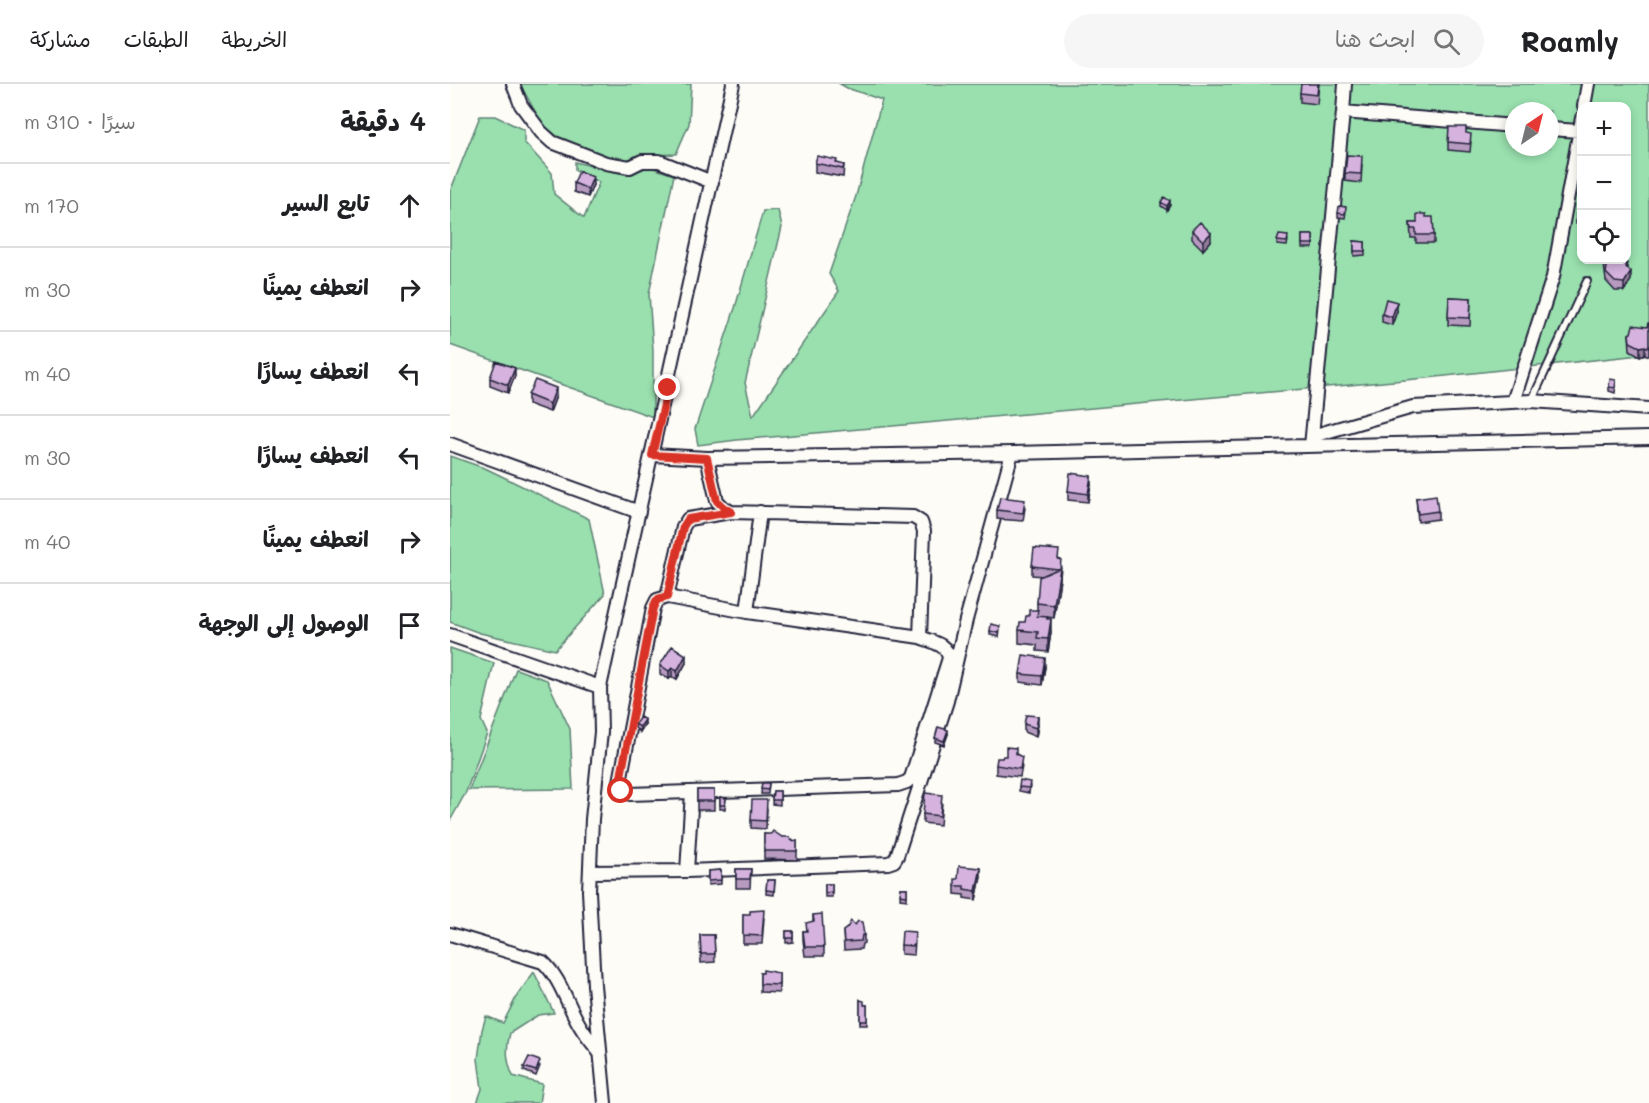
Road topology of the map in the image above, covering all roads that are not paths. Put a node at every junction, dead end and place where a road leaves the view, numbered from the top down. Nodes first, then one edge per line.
1 (513, 84) edge
2 (733, 84) edge
3 (1345, 84) edge
4 (1588, 84) edge
5 (1585, 102) edge
6 (1343, 112) junction
7 (1505, 125) edge
8 (1559, 130) edge
9 (1577, 132) edge
10 (1577, 143) edge
11 (712, 182) junction
12 (1587, 281) dead end
13 (1531, 400) junction
14 (1513, 402) junction
15 (1649, 409) edge
16 (1649, 438) edge
17 (1312, 441) junction
18 (450, 444) edge
19 (1012, 453) junction
20 (652, 455) junction
21 (707, 458) junction
22 (639, 512) junction
23 (731, 512) junction
24 (760, 513) junction
25 (667, 597) junction
26 (747, 612) junction
27 (450, 634) edge
28 (920, 637) junction
29 (600, 687) junction
30 (692, 792) junction
31 (590, 872) junction
32 (687, 872) junction
33 (450, 934) edge
34 (600, 1053) junction
35 (605, 1103) edge

1 - 11 street
2 - 11 street
3 - 6 street
4 - 5 street
6 - 7 street
6 - 17 street
8 - 9 street
10 - 14 street
11 - 20 street
12 - 13 lane
13 - 14 street
13 - 15 street
14 - 17 street
16 - 17 street
17 - 19 street
18 - 22 street
19 - 21 street
19 - 32 street
20 - 21 street
20 - 22 street
21 - 23 street
22 - 29 street
23 - 24 street
23 - 25 street
24 - 26 street
24 - 28 street
25 - 26 street
25 - 30 street
26 - 28 street
27 - 29 street
28 - 30 street
29 - 31 street
30 - 32 street
31 - 32 street
31 - 34 street
33 - 34 street
34 - 35 street

